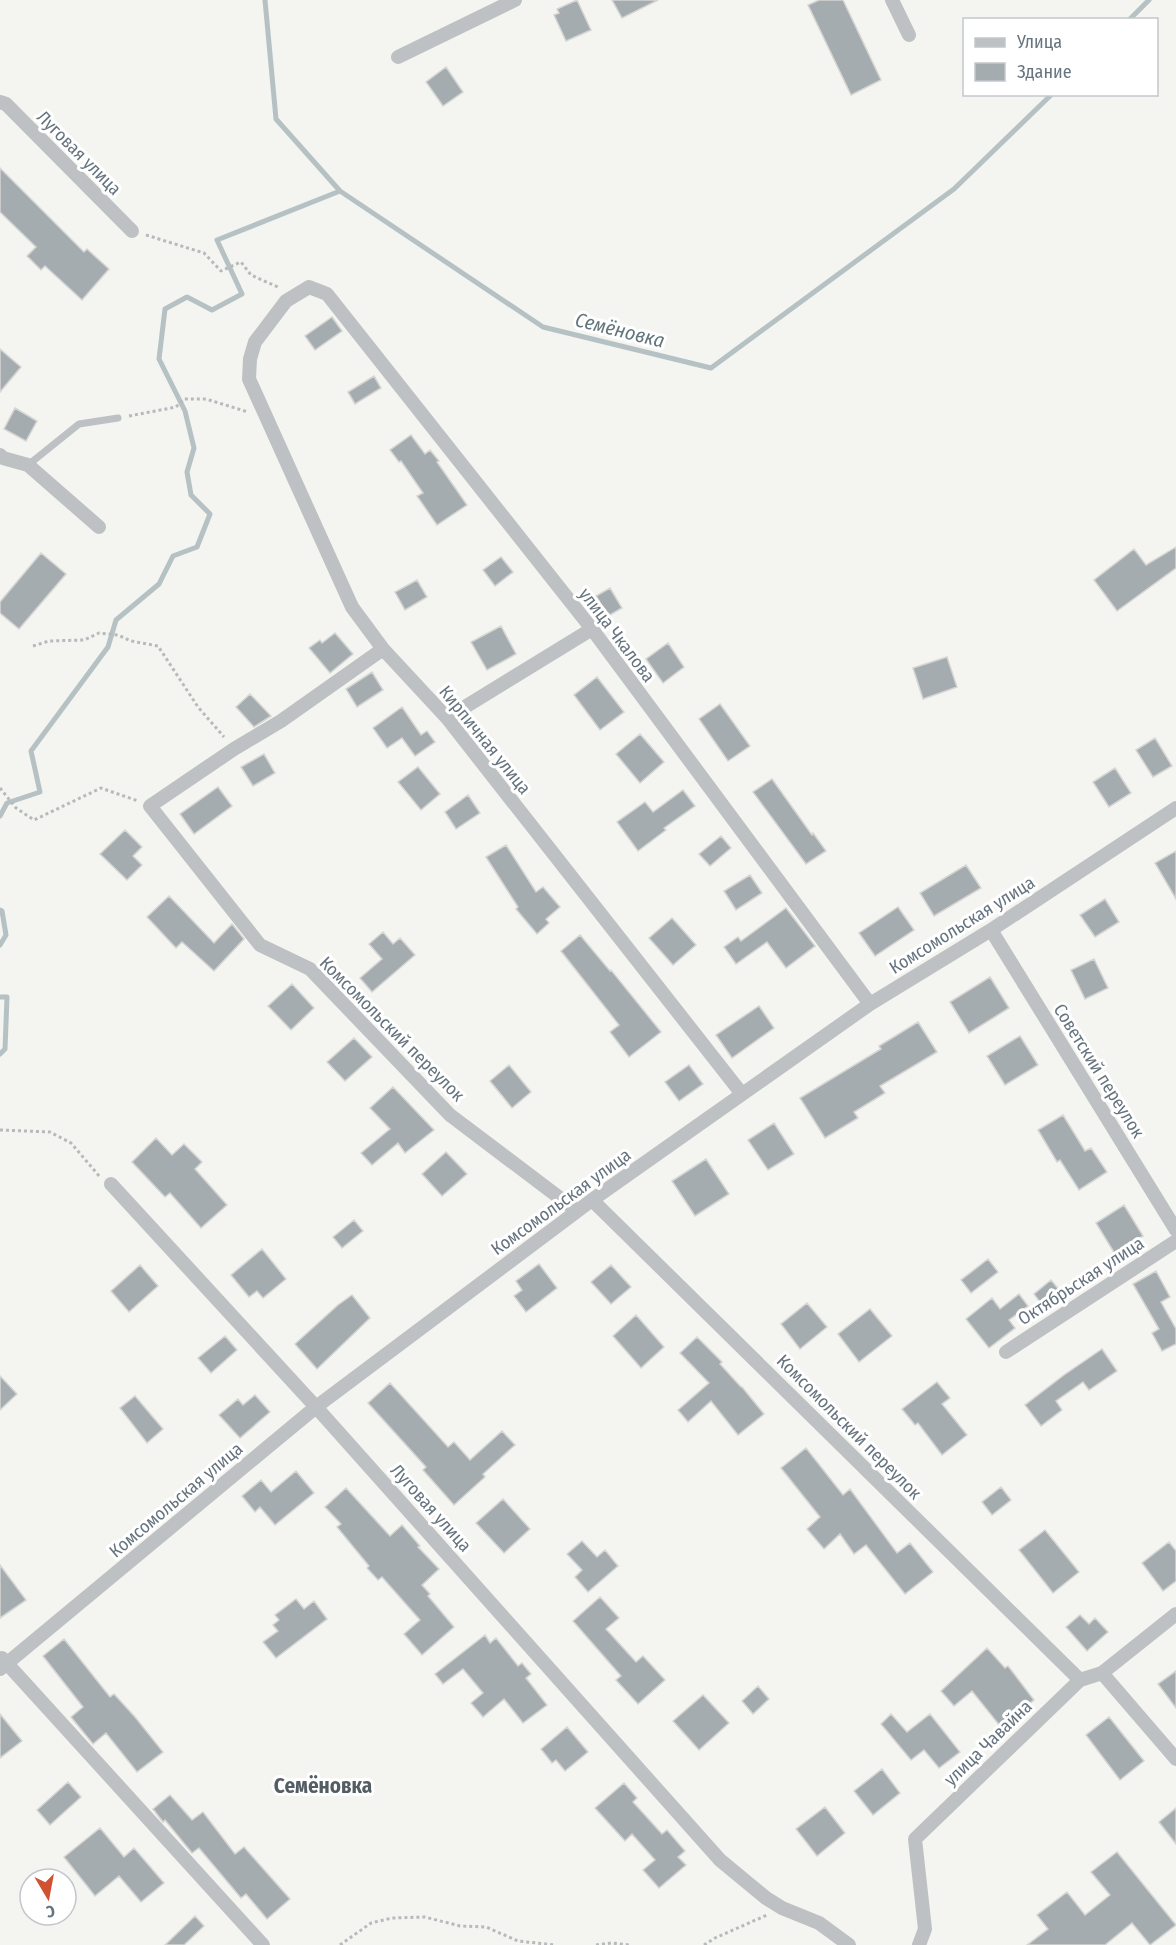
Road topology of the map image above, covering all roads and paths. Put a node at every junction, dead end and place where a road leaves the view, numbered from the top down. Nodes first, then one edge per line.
1 (515, 0) edge
2 (892, 0) edge
3 (909, 35) dead end
4 (398, 57) dead end
5 (0, 102) edge
6 (132, 231) joint
7 (295, 296) junction
8 (118, 418) joint
9 (267, 419) junction
10 (0, 455) edge
11 (28, 465) junction
12 (99, 527) dead end
13 (592, 629) junction
14 (33, 646) dead end
15 (383, 649) junction
16 (447, 718) junction
17 (234, 749) junction
18 (0, 788) edge
19 (150, 806) junction
20 (1176, 808) edge
21 (991, 930) junction
22 (870, 1004) junction
23 (742, 1094) junction
24 (0, 1130) edge
25 (111, 1184) joint
26 (592, 1200) junction
27 (577, 1211) junction
28 (1176, 1230) edge
29 (1176, 1241) edge
30 (1006, 1352) dead end
31 (316, 1407) junction
32 (1176, 1614) edge
33 (2, 1663) edge
34 (1102, 1674) junction
35 (1080, 1680) junction
36 (1176, 1759) edge
37 (782, 1908) junction
38 (263, 1945) edge
39 (340, 1945) edge
40 (555, 1945) edge
41 (596, 1945) edge
42 (630, 1945) edge
43 (704, 1945) edge
44 (849, 1945) edge
45 (919, 1945) edge

1 - 4 street
2 - 3 street
5 - 6 street, Луговая улица
6 - 7 path
7 - 9 street, Кирпичная улица
7 - 13 street, улица Чкалова
8 - 9 path
8 - 11 lane
9 - 15 street, Кирпичная улица
10 - 11 street
11 - 12 street
13 - 16 street
13 - 22 street, улица Чкалова
14 - 17 path
15 - 16 street, Кирпичная улица
15 - 17 street
16 - 23 street, Кирпичная улица
17 - 19 street
18 - 19 path
19 - 27 street, Комсомольский переулок
20 - 21 street, Комсомольская улица
21 - 22 street, Комсомольская улица
21 - 28 street, Советский переулок
22 - 23 street, Комсомольская улица
23 - 26 street, Комсомольская улица
24 - 25 path
25 - 31 street, Луговая улица
26 - 27 street, Комсомольская улица
26 - 35 street, Комсомольский переулок
27 - 31 street, Комсомольская улица
29 - 30 street, Октябрьская улица
31 - 33 street, Комсомольская улица
31 - 37 street, Луговая улица
32 - 34 street, улица Чавайна
33 - 38 street
34 - 35 street, улица Чавайна
34 - 36 street
35 - 45 street, улица Чавайна
37 - 43 path
37 - 44 street, Луговая улица
39 - 40 path
41 - 42 path

